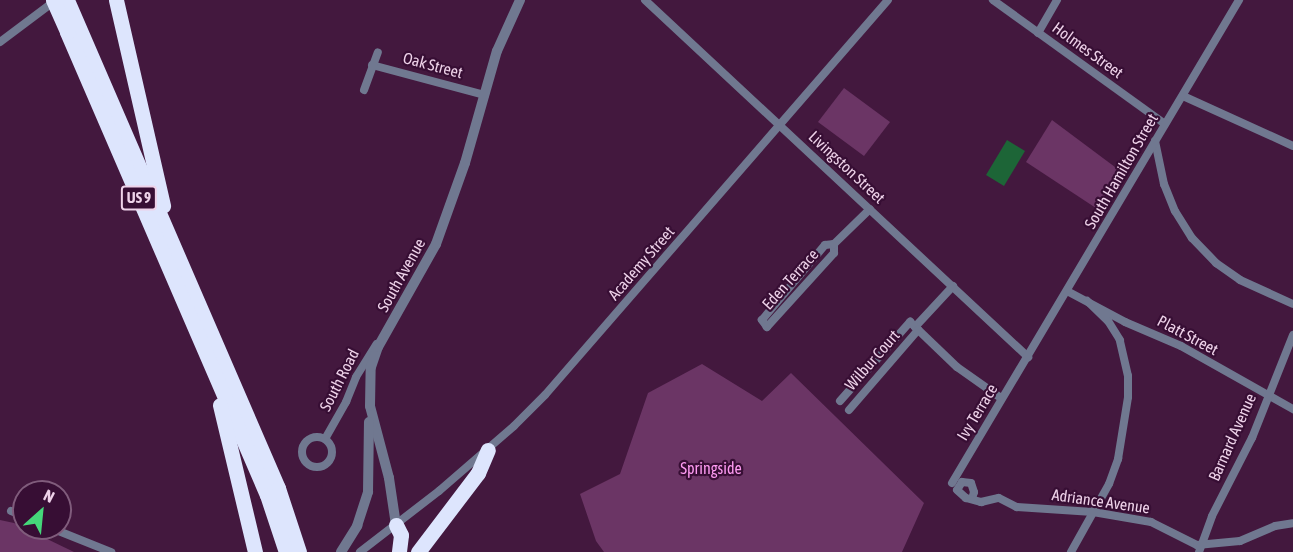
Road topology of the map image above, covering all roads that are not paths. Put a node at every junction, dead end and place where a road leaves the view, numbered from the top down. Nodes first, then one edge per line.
1 (55, 0) edge
2 (67, 0) edge
3 (116, 0) edge
4 (520, 0) edge
5 (645, 0) edge
6 (888, 0) edge
7 (993, 0) edge
8 (1057, 0) edge
9 (1239, 0) edge
10 (72, 28) junction
11 (1038, 33) junction
12 (0, 42) edge
13 (378, 52) dead end
14 (372, 65) junction
15 (364, 90) dead end
16 (485, 94) junction
17 (1183, 96) junction
18 (1165, 124) junction
19 (781, 126) junction
20 (1155, 141) junction
21 (1293, 146) edge
22 (870, 209) junction
23 (172, 244) junction
24 (834, 244) junction
25 (953, 286) junction
26 (1067, 291) junction
27 (1088, 301) junction
28 (1293, 304) edge
29 (914, 326) junction
30 (1293, 335) edge
31 (384, 337) junction
32 (1028, 357) junction
33 (210, 364) junction
34 (368, 395) junction
35 (1267, 397) junction
36 (1001, 398) junction
37 (840, 402) dead end
38 (849, 410) dead end
39 (1293, 410) edge
40 (325, 439) dead end
41 (488, 450) junction
42 (952, 483) dead end
43 (972, 499) dead end
44 (1093, 512) junction
45 (1293, 523) edge
46 (396, 525) junction
47 (72, 537) edge
48 (1200, 549) edge
49 (106, 551) edge
50 (255, 552) edge
51 (286, 552) edge
52 (299, 552) edge
53 (341, 552) edge
54 (360, 552) edge
55 (391, 552) edge
56 (399, 552) edge
57 (418, 552) edge
58 (1071, 552) edge

1 - 10 highway, US 9, bridge
1 - 12 street
2 - 10 highway, US 9
3 - 23 highway
4 - 16 street, South Avenue
5 - 19 street, Livingston Street
6 - 19 street, Academy Street
7 - 11 street, Holmes Street
8 - 11 street
9 - 17 street, South Hamilton Street
10 - 23 highway, US 9
10 - 33 highway, US 9
11 - 18 street, Holmes Street
13 - 14 street
14 - 15 street
14 - 16 street, Oak Street
16 - 31 street, South Avenue
17 - 18 street, South Hamilton Street
17 - 21 street
18 - 20 street, South Hamilton Street
19 - 22 street, Livingston Street
19 - 41 street, Academy Street
20 - 26 street, South Hamilton Street
20 - 28 street
22 - 24 street, Eden Terrace
22 - 25 street, Livingston Street
23 - 52 highway, US 9
24 - 24 street, Eden Terrace
25 - 29 street, Wilbur Court
25 - 32 street, Livingston Street
26 - 27 street, Platt Street
26 - 32 street, South Hamilton Street
27 - 35 street, Platt Street
27 - 44 street
29 - 36 street
29 - 37 street, Wilbur Court
29 - 38 street, Wilbur Court
30 - 35 street, Barnard Avenue
31 - 34 street, South Avenue
31 - 40 street, South Road
32 - 36 street, Ivy Terrace
33 - 50 highway
33 - 51 highway, US 9
34 - 46 street, South Avenue
34 - 53 street
35 - 39 street, Platt Street
35 - 48 street, Barnard Avenue
36 - 42 street, Ivy Terrace
41 - 46 street, Academy Street
41 - 57 highway
43 - 44 street, Adriance Avenue
44 - 48 street, Adriance Avenue
44 - 58 street
45 - 48 street
46 - 54 street
46 - 55 highway
46 - 56 highway
47 - 49 street

